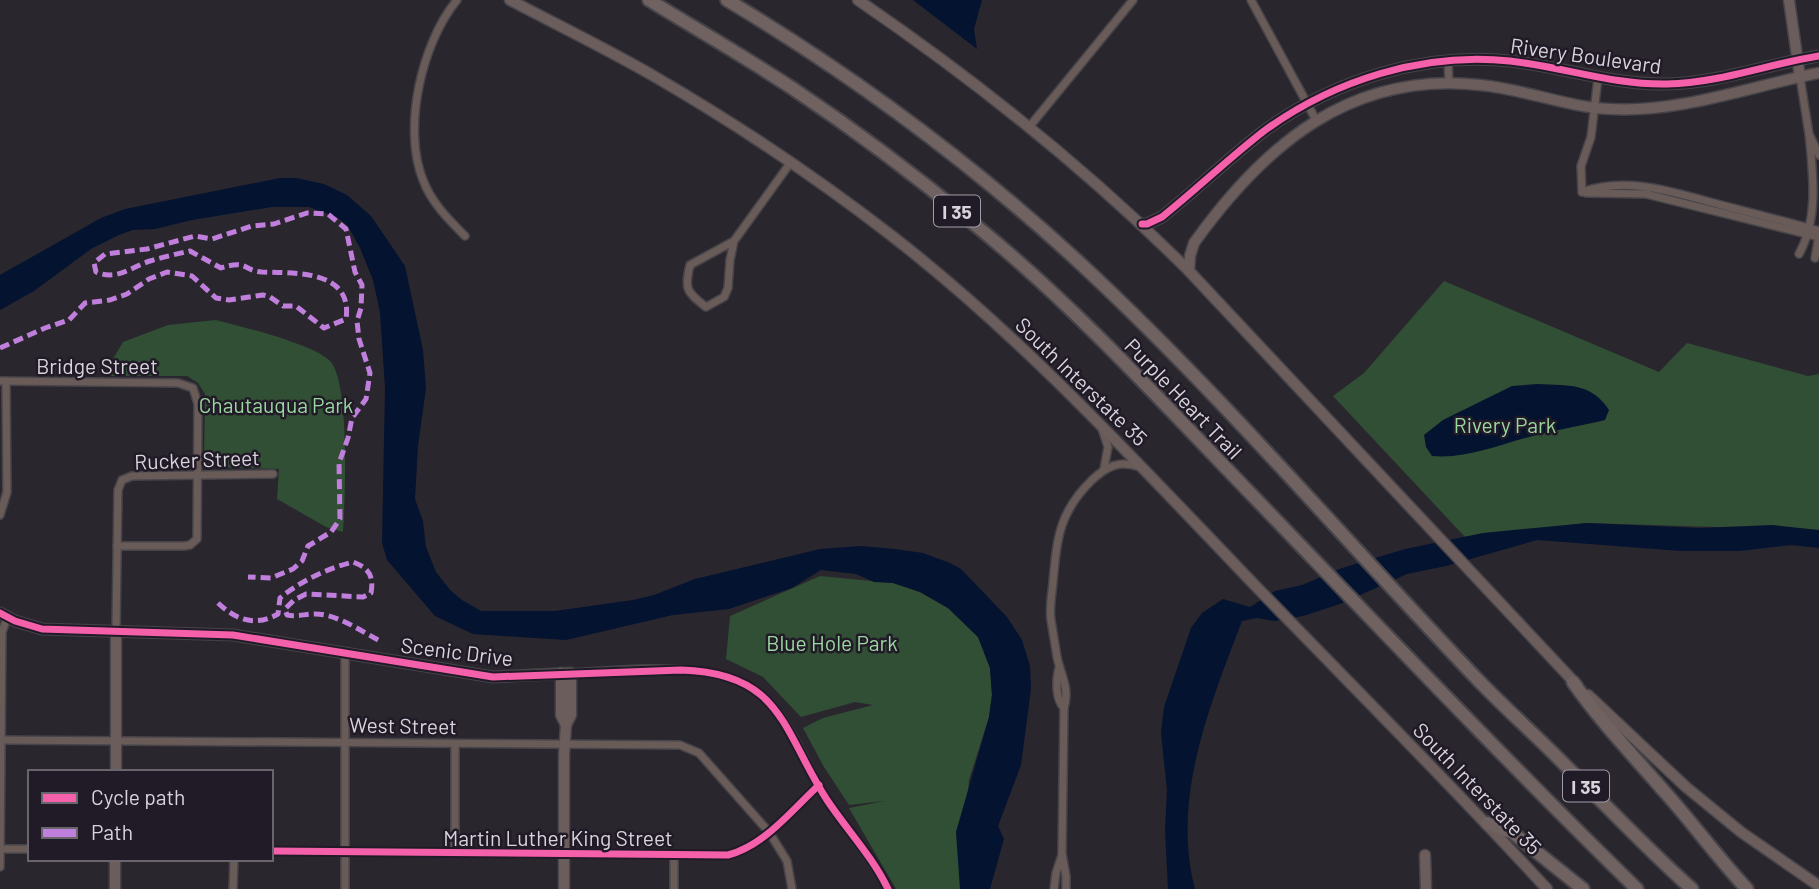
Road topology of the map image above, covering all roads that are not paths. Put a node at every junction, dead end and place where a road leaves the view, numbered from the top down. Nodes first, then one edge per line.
1 (447, 0) edge
2 (457, 0) edge
3 (510, 0) edge
4 (649, 0) edge
5 (727, 0) edge
6 (858, 0) edge
7 (1133, 0) edge
8 (1251, 0) edge
9 (1789, 0) edge
10 (446, 13) junction
11 (1819, 56) edge
12 (1797, 60) junction
13 (1448, 61) junction
14 (1819, 73) edge
15 (1800, 76) junction
16 (1598, 78) junction
17 (1449, 84) junction
18 (1308, 104) junction
19 (1594, 108) junction
20 (1317, 120) junction
21 (1030, 126) junction
22 (1809, 134) junction
23 (1819, 155) edge
24 (791, 162) junction
25 (1142, 224) junction
26 (1808, 231) junction
27 (1819, 231) edge
28 (465, 236) dead end
29 (1819, 237) edge
30 (734, 241) junction
31 (1799, 254) dead end
32 (1815, 258) dead end
33 (1189, 271) junction
34 (3, 381) edge
35 (1100, 425) junction
36 (1104, 469) junction
37 (1144, 469) junction
38 (199, 474) junction
39 (273, 474) dead end
40 (0, 515) edge
41 (117, 546) junction
42 (3, 615) edge
43 (116, 631) junction
44 (345, 653) junction
45 (566, 673) junction
46 (1573, 682) junction
47 (0, 740) edge
48 (116, 741) junction
49 (345, 742) junction
50 (454, 744) junction
51 (565, 745) junction
52 (116, 770) edge
53 (818, 785) junction
54 (1487, 824) junction
55 (769, 832) junction
56 (0, 849) edge
57 (28, 849) edge
58 (273, 851) edge
59 (345, 852) junction
60 (455, 853) junction
61 (564, 854) junction
62 (1062, 854) junction
63 (674, 855) junction
64 (1425, 855) dead end
65 (115, 861) edge
66 (234, 861) edge
67 (0, 867) edge
68 (1819, 887) edge
69 (115, 889) edge
70 (233, 889) edge
71 (345, 889) edge
72 (564, 889) edge
73 (674, 889) edge
74 (792, 889) edge
75 (888, 889) edge
76 (1054, 889) edge
77 (1066, 889) edge
78 (1426, 889) edge
79 (1547, 889) edge
80 (1583, 889) edge
81 (1637, 889) edge
82 (1692, 889) edge
83 (1747, 889) edge

1 - 10 street
2 - 10 street
3 - 24 main road, South Interstate 35
4 - 81 highway, Purple Heart Trail / I 35
5 - 82 highway, Purple Heart Trail / I 35
6 - 21 main road
7 - 21 street
8 - 18 street
9 - 12 main road
10 - 28 street
11 - 12 main road, Rivery Boulevard
12 - 15 main road
12 - 16 main road, Rivery Boulevard
13 - 16 main road, Rivery Boulevard
13 - 17 street
13 - 18 main road, Rivery Boulevard
14 - 15 main road, Rivery Boulevard
15 - 19 main road, Rivery Boulevard
15 - 22 street
16 - 19 street
17 - 19 main road, Rivery Boulevard
17 - 20 main road, Rivery Boulevard
18 - 20 street
18 - 25 main road, Rivery Boulevard
19 - 26 street
20 - 33 main road, Rivery Boulevard
21 - 25 main road
22 - 23 street
22 - 26 street
24 - 30 street
24 - 35 main road, South Interstate 35
25 - 33 main road
26 - 27 street
26 - 29 street
26 - 31 street
27 - 29 street
29 - 32 street
30 - 30 street
33 - 46 main road
34 - 38 street, Bridge Street
34 - 40 street
35 - 36 street
35 - 37 main road, South Interstate 35
36 - 37 street
36 - 62 street
37 - 54 main road, South Interstate 35
38 - 39 street, Rucker Street
38 - 41 street, Rucker Street
38 - 41 street
41 - 43 street
42 - 43 main road, Scenic Drive
42 - 47 street
43 - 44 main road, Scenic Drive
43 - 48 main road
44 - 45 main road, Scenic Drive
44 - 49 street
45 - 51 main road
45 - 53 street, Scenic Drive
46 - 68 main road
46 - 83 highway
47 - 48 street, West Street
47 - 56 street
48 - 49 street, West Street
48 - 52 main road
49 - 50 street, West Street
49 - 59 street
50 - 51 street, West Street
50 - 60 street
51 - 55 street, West Street
51 - 61 main road
53 - 55 street, Martin Luther King Street
53 - 75 street, Scenic Drive
54 - 79 main road, South Interstate 35
54 - 80 highway
55 - 63 street, Martin Luther King Street
55 - 74 street, West Street
56 - 57 street
56 - 67 street
58 - 59 street, Martin Luther King Street
59 - 60 street, Martin Luther King Street
59 - 71 street
60 - 61 street, Martin Luther King Street
61 - 63 street, Martin Luther King Street
61 - 72 main road
62 - 76 street
62 - 77 street
63 - 73 street
64 - 78 main road
65 - 69 main road
66 - 70 street

